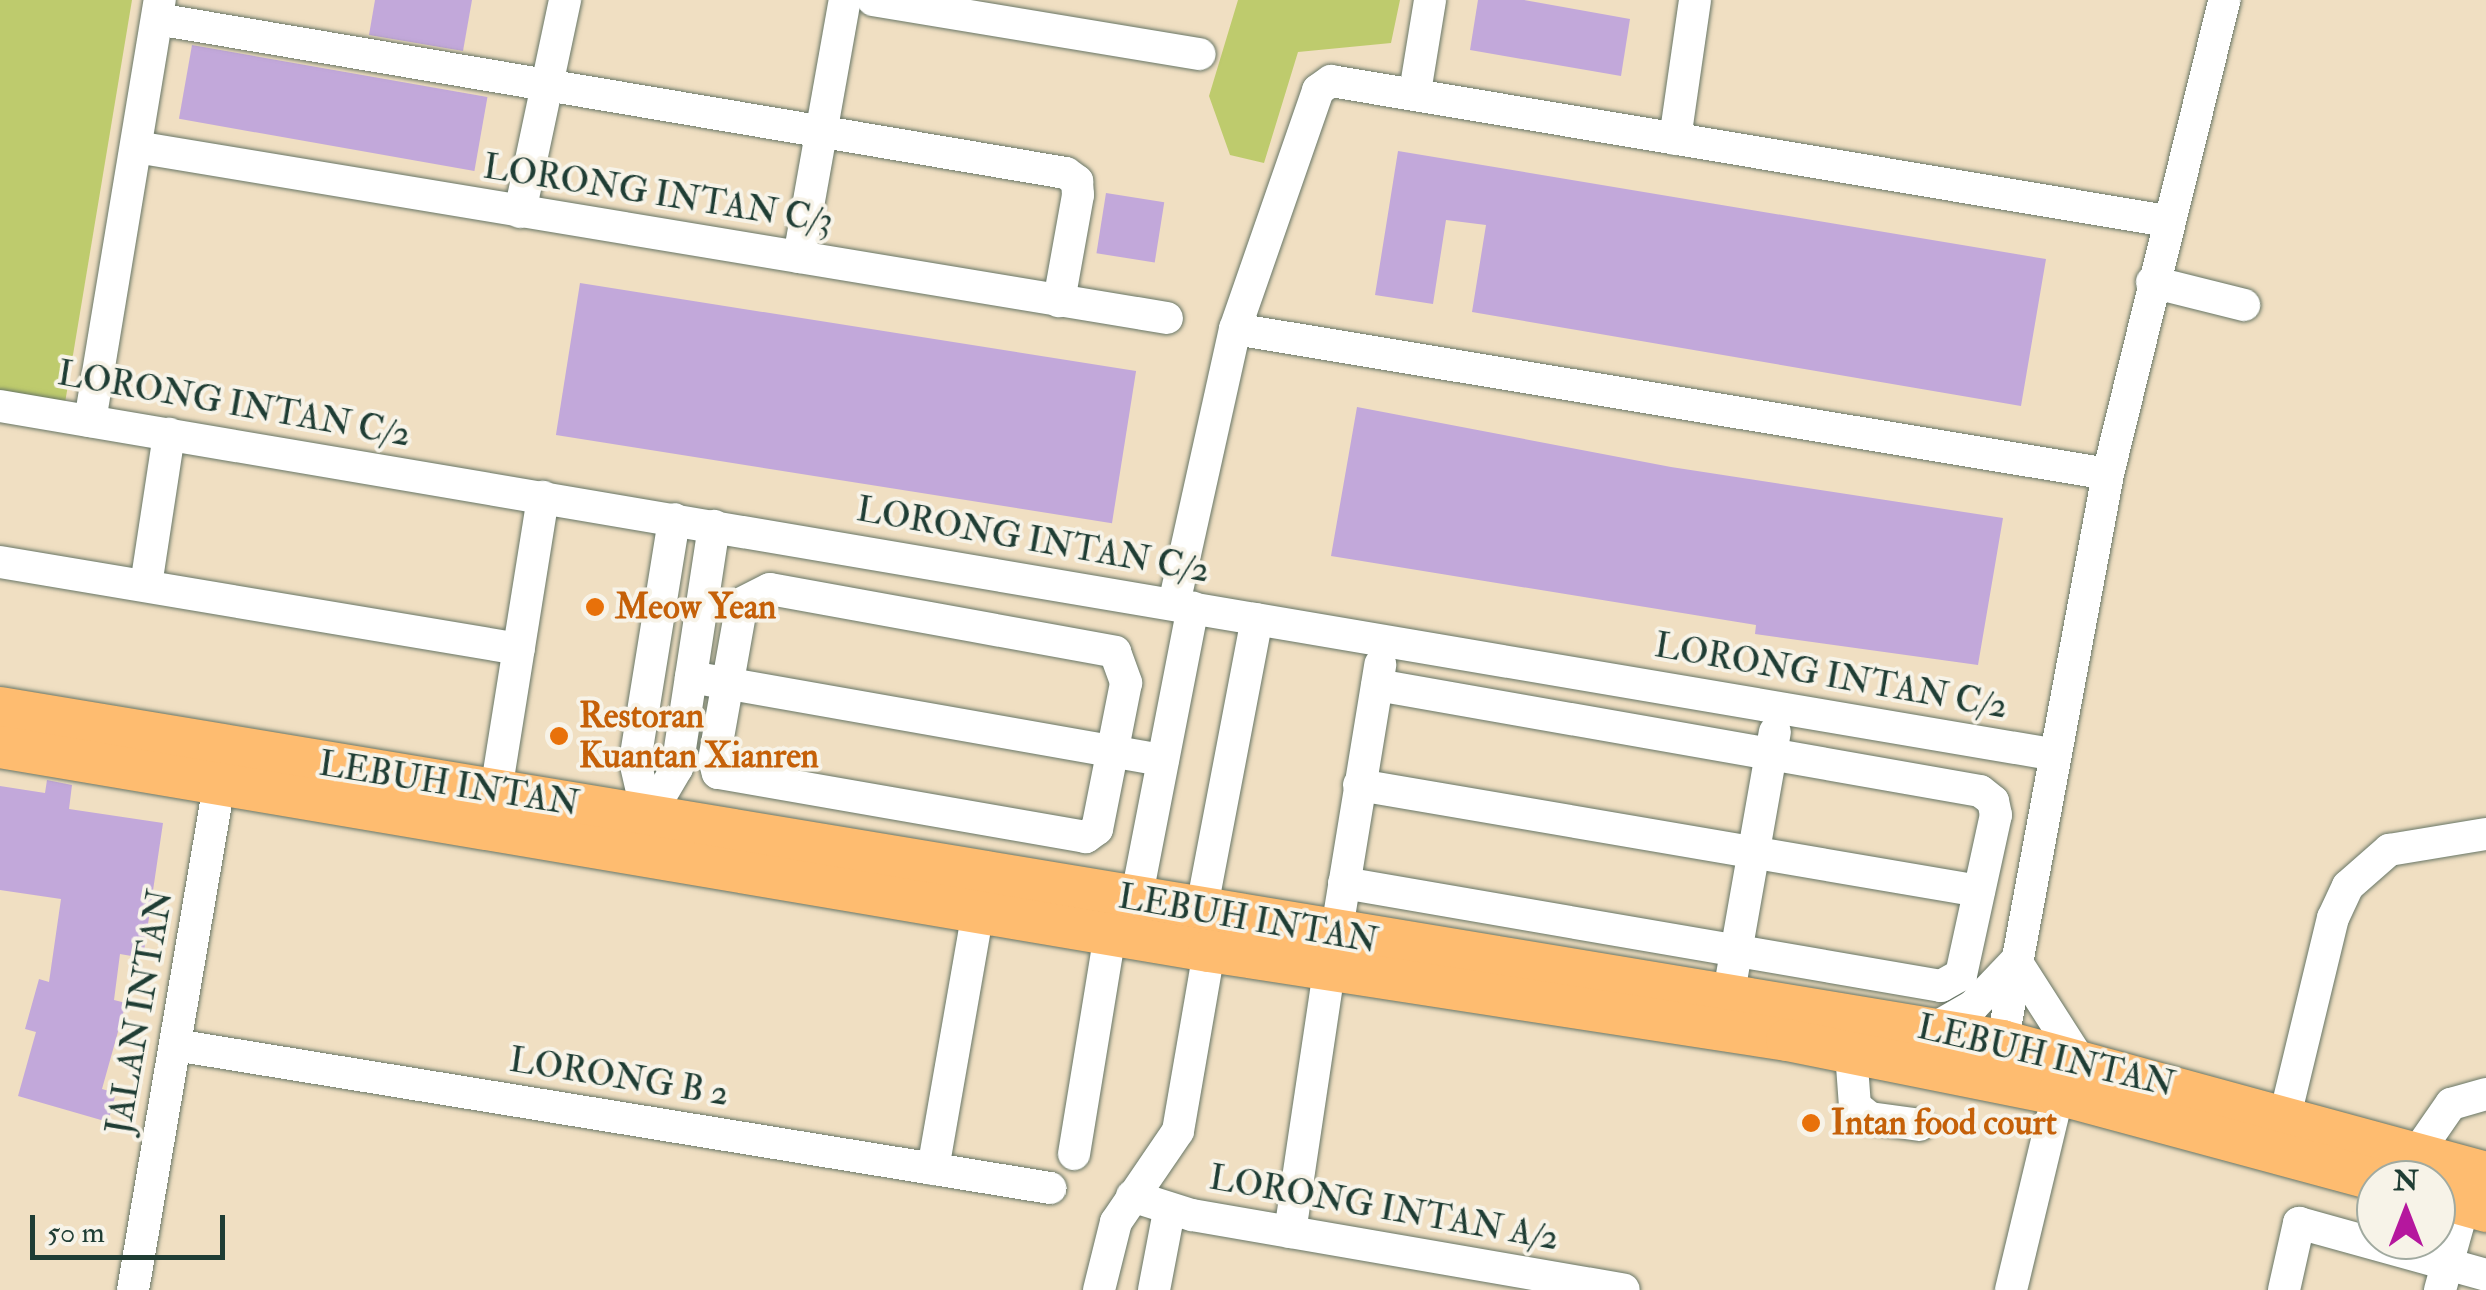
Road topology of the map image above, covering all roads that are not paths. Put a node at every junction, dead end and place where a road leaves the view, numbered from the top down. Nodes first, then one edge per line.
1 (565, 0) edge
2 (845, 0) edge
3 (1430, 0) edge
4 (1696, 0) edge
5 (2224, 0) edge
6 (895, 2) edge
7 (158, 10) edge
8 (1200, 54) dead end
9 (546, 83) junction
10 (1415, 92) junction
11 (821, 130) junction
12 (1675, 139) junction
13 (136, 147) junction
14 (520, 212) junction
15 (2167, 221) junction
16 (799, 258) junction
17 (2152, 282) junction
18 (1060, 301) junction
19 (2244, 305) dead end
20 (1167, 318) dead end
21 (1235, 329) junction
22 (0, 406) edge
23 (90, 421) junction
24 (168, 434) junction
25 (2108, 474) junction
26 (544, 497) junction
27 (674, 519) junction
28 (714, 526) junction
29 (0, 562) edge
30 (146, 585) junction
31 (1184, 606) junction
32 (1257, 619) junction
33 (1384, 640) junction
34 (519, 649) junction
35 (692, 677) junction
36 (728, 683) junction
37 (1377, 684) junction
38 (0, 708) edge
39 (1779, 708) junction
40 (0, 747) edge
41 (1114, 752) junction
42 (1772, 752) junction
43 (2052, 754) junction
44 (1163, 760) junction
45 (635, 761) junction
46 (222, 767) junction
47 (677, 768) junction
48 (1359, 786) junction
49 (496, 791) junction
50 (2486, 834) edge
51 (644, 835) junction
52 (1754, 851) junction
53 (1344, 883) junction
54 (1979, 891) junction
55 (1136, 900) junction
56 (978, 911) junction
57 (1205, 932) junction
58 (1110, 934) junction
59 (1737, 948) junction
60 (1333, 953) junction
61 (2016, 961) junction
62 (1729, 992) junction
63 (1933, 1029) junction
64 (1787, 1040) junction
65 (175, 1045) junction
66 (1851, 1052) junction
67 (1999, 1060) junction
68 (2069, 1078) junction
69 (2486, 1094) edge
70 (2285, 1116) junction
71 (1920, 1124) dead end
72 (2417, 1153) junction
73 (1074, 1154) dead end
74 (933, 1169) junction
75 (2356, 1173) edge
76 (1050, 1188) dead end
77 (1132, 1196) junction
78 (2468, 1196) edge
79 (1169, 1211) junction
80 (1290, 1232) junction
81 (2486, 1275) edge
82 (2443, 1277) edge
83 (133, 1290) edge
84 (1099, 1290) edge
85 (1154, 1290) edge
86 (1624, 1290) edge
87 (2011, 1290) edge
88 (2284, 1290) edge

1 - 9 street
2 - 11 street
3 - 10 street
4 - 12 street
5 - 15 street
6 - 8 street
7 - 9 street
7 - 13 street
9 - 11 street
9 - 14 street
10 - 12 street
10 - 21 street
11 - 16 street
11 - 18 street
12 - 15 street
13 - 14 street, LORONG INTAN C/3
13 - 23 street
14 - 16 street, LORONG INTAN C/3
15 - 17 street
16 - 18 street, LORONG INTAN C/3
17 - 19 street
17 - 25 street
18 - 20 street, LORONG INTAN C/3
21 - 25 street
21 - 31 street
22 - 23 street, LORONG INTAN C/2
23 - 24 street, LORONG INTAN C/2
24 - 26 street, LORONG INTAN C/2
24 - 30 street
25 - 43 street
26 - 27 street, LORONG INTAN C/2
26 - 34 street
27 - 28 street, LORONG INTAN C/2
27 - 45 street
28 - 31 street, LORONG INTAN C/2
28 - 35 street
29 - 30 street
30 - 34 street
31 - 32 street, LORONG INTAN C/2
31 - 44 street
32 - 33 street, LORONG INTAN C/2
32 - 57 street
33 - 37 street
33 - 39 street, LORONG INTAN C/2
34 - 49 street
35 - 36 street
35 - 47 street
36 - 41 street
36 - 41 street
36 - 41 street
37 - 42 street
37 - 48 street
38 - 46 main road, LEBUH INTAN
39 - 42 street
39 - 43 street, LORONG INTAN C/2
40 - 46 main road, LEBUH INTAN
41 - 44 street
42 - 52 street
42 - 54 street
43 - 61 street
44 - 55 street
45 - 47 street
45 - 51 street
46 - 49 main road, LEBUH INTAN
46 - 51 main road, LEBUH INTAN
46 - 65 street, JALAN INTAN
47 - 51 street
48 - 52 street
48 - 53 street
49 - 51 main road, LEBUH INTAN
50 - 70 street
51 - 55 main road, LEBUH INTAN
51 - 56 main road, LEBUH INTAN
52 - 54 street
52 - 59 street
53 - 59 street
53 - 60 street
54 - 59 street
55 - 57 main road, LEBUH INTAN
56 - 58 main road, LEBUH INTAN
56 - 74 street
57 - 58 main road, LEBUH INTAN
57 - 60 main road, LEBUH INTAN
57 - 77 street
58 - 73 street
59 - 62 street
60 - 62 main road, LEBUH INTAN
60 - 64 main road, LEBUH INTAN
60 - 80 street
61 - 63 street
61 - 67 street
61 - 68 street
62 - 63 main road, LEBUH INTAN
62 - 64 main road
63 - 67 main road, LEBUH INTAN
64 - 66 main road, LEBUH INTAN
65 - 74 street, LORONG B 2
65 - 83 street, JALAN INTAN
66 - 67 main road, LEBUH INTAN
66 - 71 street
67 - 68 main road, LEBUH INTAN
68 - 70 main road, LEBUH INTAN
68 - 75 main road, LEBUH INTAN
68 - 87 street
69 - 72 street
70 - 72 main road, LEBUH INTAN
72 - 78 main road, LEBUH INTAN
74 - 76 street, LORONG B 2
77 - 79 street, LORONG INTAN A/2
77 - 84 street
78 - 82 street
79 - 80 street, LORONG INTAN A/2
79 - 85 street
80 - 86 street, LORONG INTAN A/2
81 - 82 street
82 - 88 street

